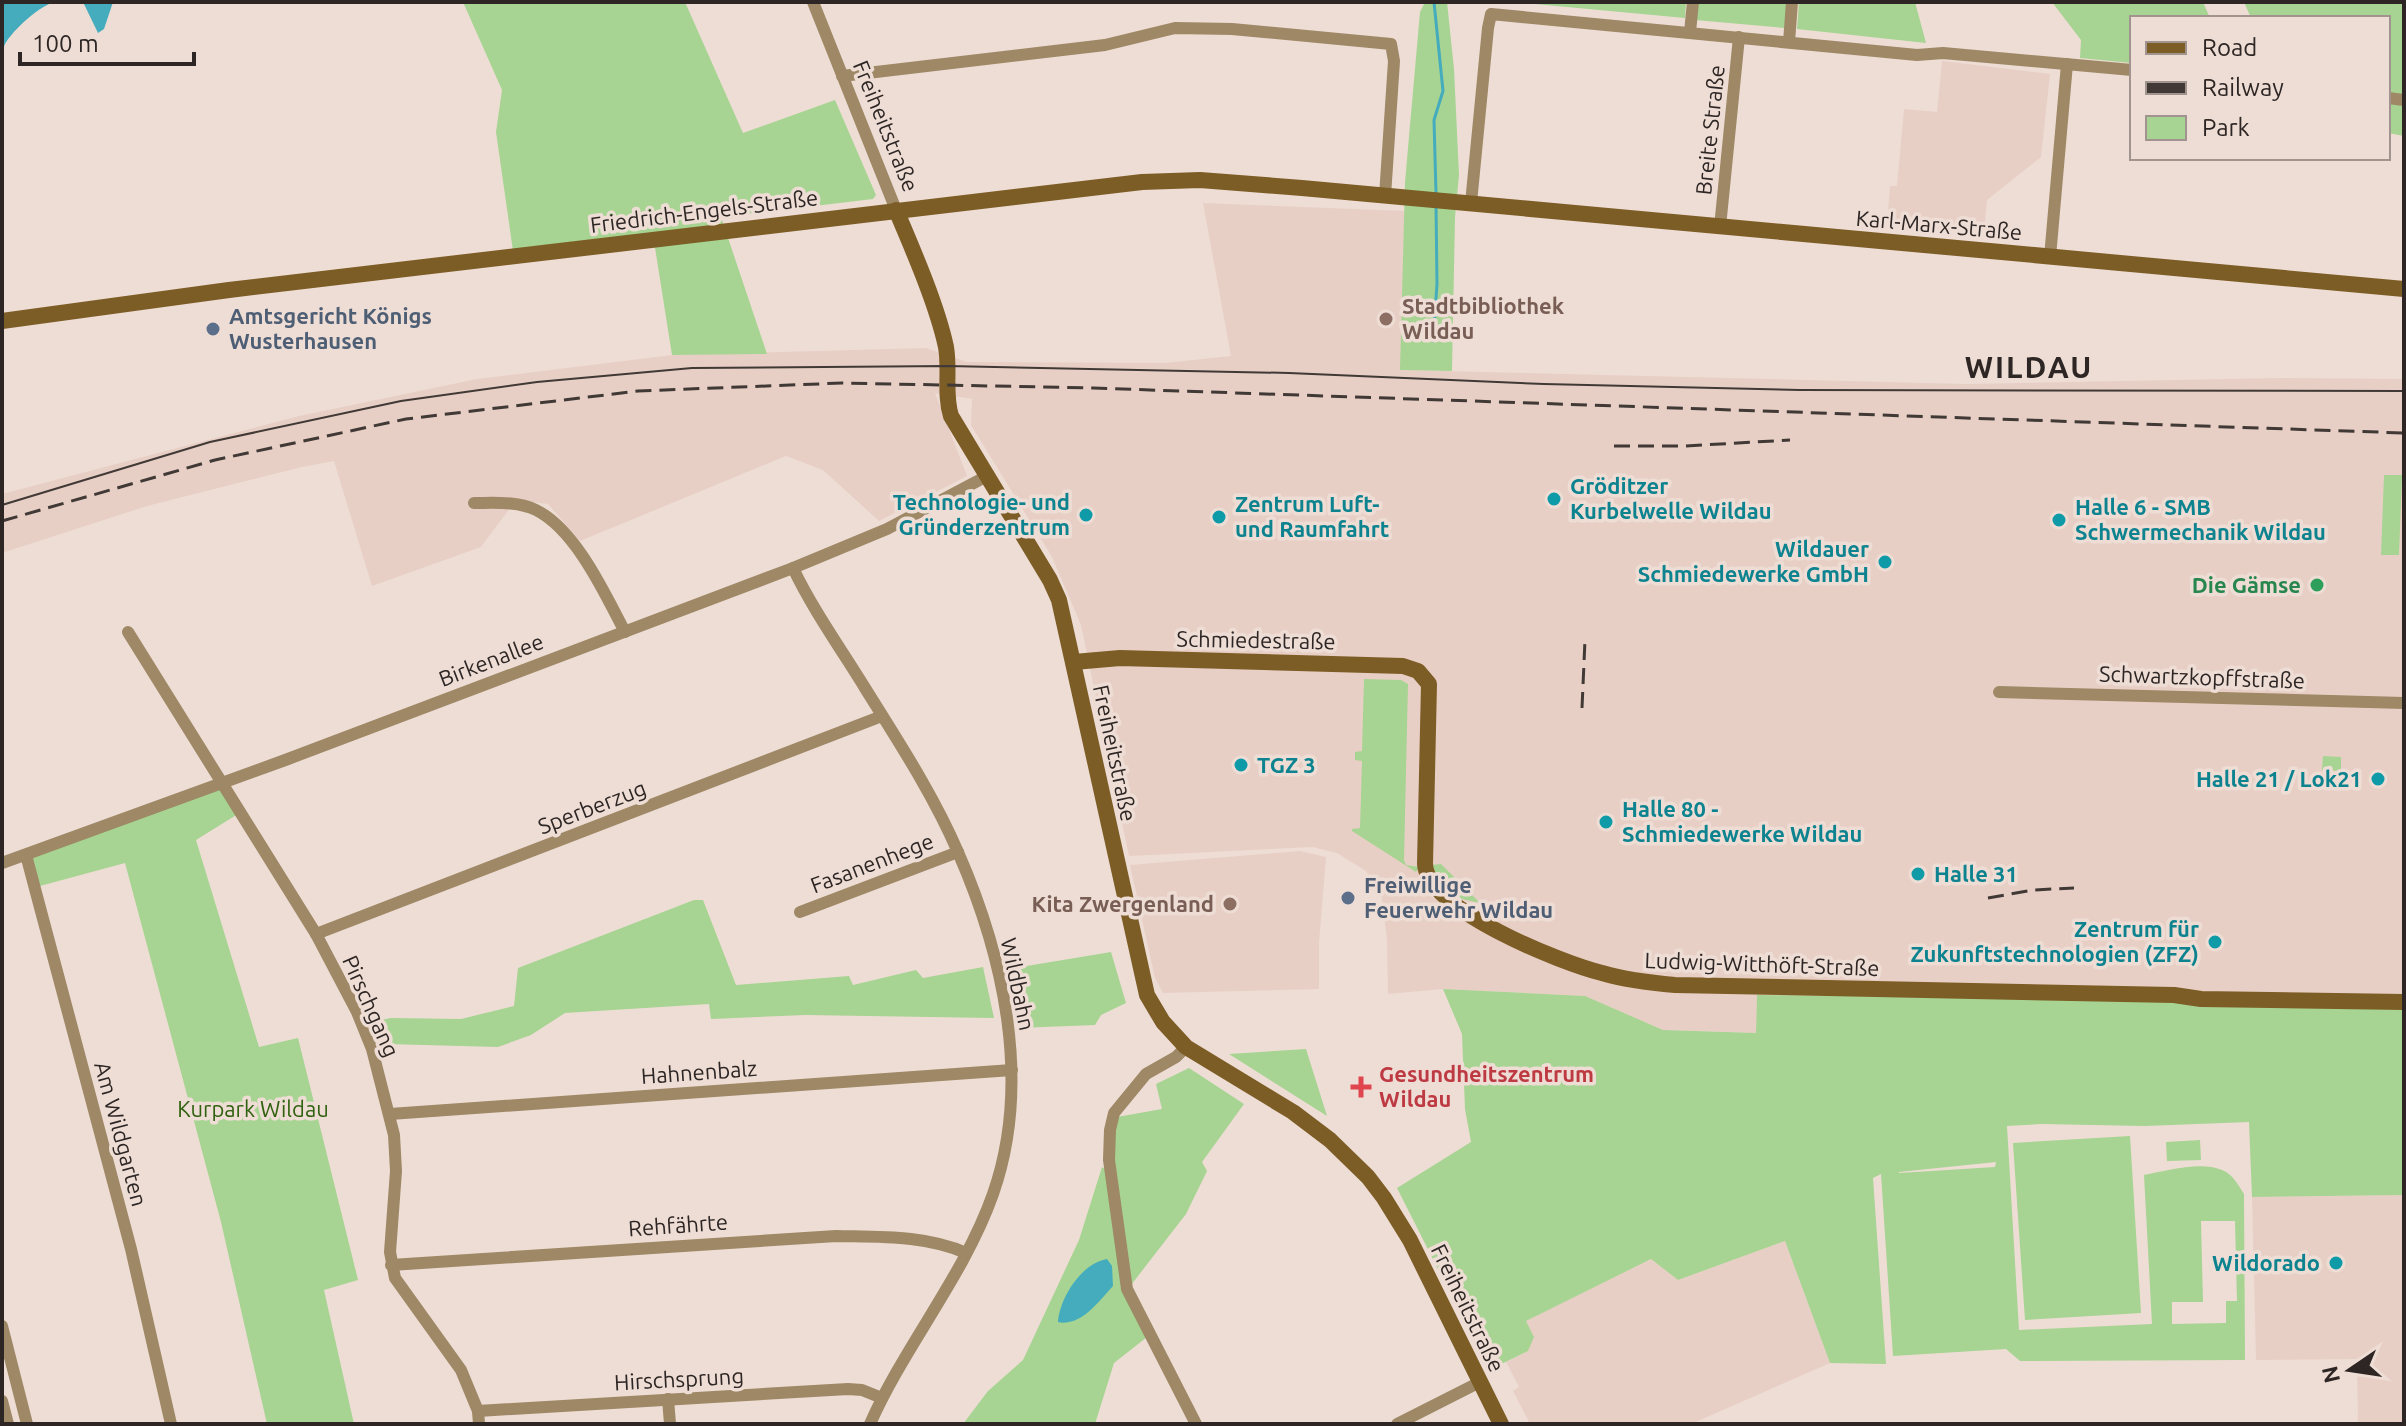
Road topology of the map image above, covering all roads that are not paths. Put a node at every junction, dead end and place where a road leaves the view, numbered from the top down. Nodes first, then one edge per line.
1 (813, 2) edge
2 (1693, 2) edge
3 (1792, 2) edge
4 (1690, 32) junction
5 (1739, 37) junction
6 (1789, 42) junction
7 (2067, 64) junction
8 (2130, 70) edge
9 (842, 76) junction
10 (1392, 196) junction
11 (1465, 203) junction
12 (896, 210) junction
13 (1720, 227) junction
14 (2050, 257) junction
15 (2404, 289) edge
16 (2, 321) edge
17 (987, 476) junction
18 (474, 503) dead end
19 (793, 568) junction
20 (128, 632) dead end
21 (625, 632) junction
22 (1074, 662) junction
23 (1429, 684) joint
24 (1999, 692) dead end
25 (2404, 703) edge
26 (882, 716) junction
27 (223, 783) junction
28 (958, 852) junction
29 (26, 855) junction
30 (2, 863) edge
31 (800, 912) dead end
32 (316, 934) junction
33 (2404, 1002) edge
34 (1186, 1047) junction
35 (1012, 1070) junction
36 (390, 1114) junction
37 (966, 1253) junction
38 (391, 1265) junction
39 (2, 1326) edge
40 (1480, 1382) junction
41 (882, 1398) junction
42 (668, 1399) junction
43 (2, 1401) edge
44 (478, 1417) edge
45 (8, 1424) edge
46 (27, 1424) edge
47 (171, 1424) edge
48 (670, 1424) edge
49 (870, 1424) edge
50 (1196, 1424) edge
51 (1397, 1424) edge
52 (1501, 1424) edge

1 - 9 street, Freiheitstraße
2 - 4 street
3 - 6 street
4 - 5 street
4 - 11 street
5 - 6 street
5 - 13 street, Breite Straße
6 - 7 street
7 - 8 street
7 - 14 street
9 - 10 street
9 - 12 street, Freiheitstraße
10 - 11 street, Friedrich-Engels-Straße
10 - 12 street, Friedrich-Engels-Straße
11 - 13 street, Karl-Marx-Straße
12 - 16 street, Friedrich-Engels-Straße
12 - 17 street, Freiheitstraße
13 - 14 street, Karl-Marx-Straße
14 - 15 street, Karl-Marx-Straße
17 - 19 street, Birkenallee
17 - 22 street, Freiheitstraße
18 - 21 street
19 - 21 street, Birkenallee
19 - 26 street, Wildbahn
20 - 27 street, Pirschgang
21 - 27 street, Birkenallee
22 - 23 street, Schmiedestraße
22 - 34 street, Freiheitstraße
23 - 33 street, Ludwig-Witthöft-Straße
24 - 25 street, Schwartzkopffstraße
26 - 28 street, Wildbahn
26 - 32 street, Sperberzug
27 - 29 street, Birkenallee
27 - 32 street, Pirschgang
28 - 31 street, Fasanenhege
28 - 35 street, Wildbahn
29 - 30 street, Birkenallee
29 - 47 street, Am Wildgarten
32 - 36 street, Pirschgang
34 - 40 street, Freiheitstraße
34 - 50 street
35 - 36 street, Hahnenbalz
35 - 37 street, Wildbahn
36 - 38 street, Pirschgang
37 - 38 street, Rehfährte
37 - 41 street, Wildbahn
38 - 44 street
39 - 46 street
40 - 51 street
40 - 52 street, Freiheitstraße
41 - 42 street, Hirschsprung
41 - 49 street, Wildbahn
42 - 44 street, Hirschsprung
42 - 48 street
43 - 45 street

